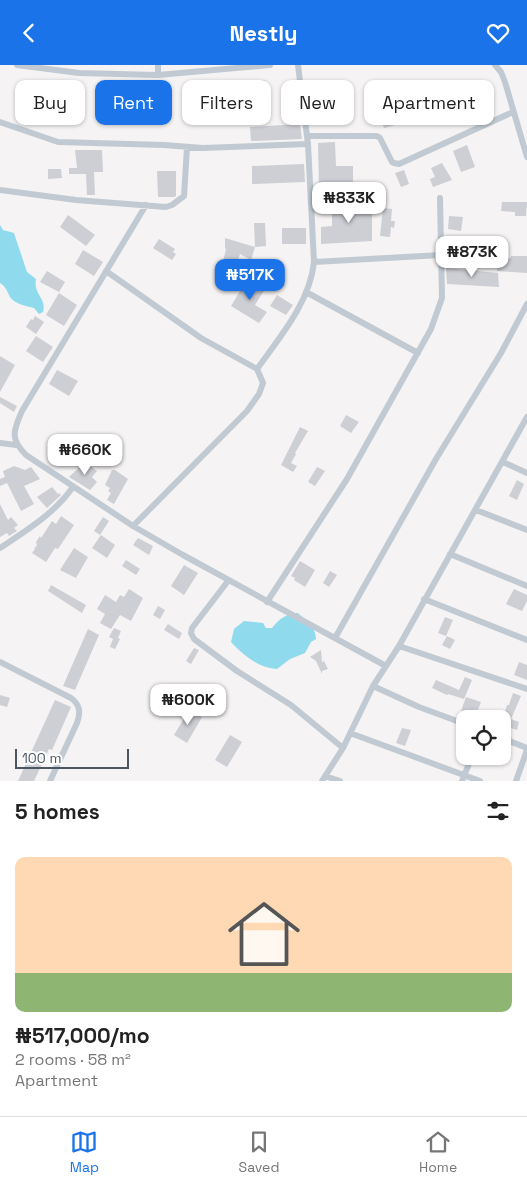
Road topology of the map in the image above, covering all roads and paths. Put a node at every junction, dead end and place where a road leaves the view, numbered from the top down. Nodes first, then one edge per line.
1 (17, 65) edge
2 (158, 65) edge
3 (270, 65) edge
4 (298, 65) edge
5 (495, 65) edge
6 (158, 75) junction
7 (513, 112) junction
8 (0, 122) edge
9 (307, 136) junction
10 (308, 144) junction
11 (187, 147) junction
12 (527, 157) edge
13 (0, 190) edge
14 (440, 198) dead end
15 (146, 205) junction
16 (441, 255) junction
17 (314, 262) junction
18 (106, 271) junction
19 (306, 292) junction
20 (527, 304) edge
21 (418, 353) junction
22 (257, 369) junction
23 (526, 421) edge
24 (0, 443) edge
25 (16, 445) junction
26 (502, 462) junction
27 (527, 473) edge
28 (73, 487) junction
29 (476, 510) junction
30 (133, 526) junction
31 (527, 530) edge
32 (0, 548) edge
33 (450, 554) junction
34 (228, 581) junction
35 (527, 586) edge
36 (424, 599) junction
37 (268, 602) junction
38 (334, 638) junction
39 (527, 640) edge
40 (399, 645) junction
41 (0, 662) edge
42 (386, 666) junction
43 (373, 686) junction
44 (527, 689) edge
45 (456, 721) edge
46 (350, 733) junction
47 (511, 742) edge
48 (343, 748) junction
49 (527, 749) edge
50 (468, 765) edge
51 (324, 778) edge
52 (463, 778) edge
53 (50, 781) edge
54 (340, 781) edge
55 (480, 781) edge
56 (516, 781) edge

1 - 6 street
2 - 6 street
3 - 6 street
4 - 9 street
5 - 7 street
7 - 9 street
7 - 12 street
8 - 11 street
9 - 10 street
10 - 11 street
10 - 17 street
11 - 15 street
13 - 15 street
14 - 16 street
15 - 18 street
16 - 17 street
16 - 21 street
17 - 19 street
18 - 22 street
18 - 25 street
19 - 21 street
19 - 22 street
20 - 38 street
21 - 37 street
22 - 30 street
23 - 26 street
24 - 25 street
25 - 28 street
26 - 27 street
26 - 29 street
28 - 30 street
28 - 32 street
29 - 31 street
29 - 33 street
30 - 34 street
33 - 35 street
33 - 36 street
34 - 37 street
34 - 48 street
36 - 39 street
36 - 40 street
37 - 38 street
38 - 42 street
40 - 42 street
40 - 44 street
41 - 53 street
42 - 43 street
43 - 45 street
43 - 46 street
46 - 48 street
46 - 52 street
47 - 49 street
48 - 51 street
49 - 56 street
50 - 52 street
51 - 54 street
52 - 55 street

